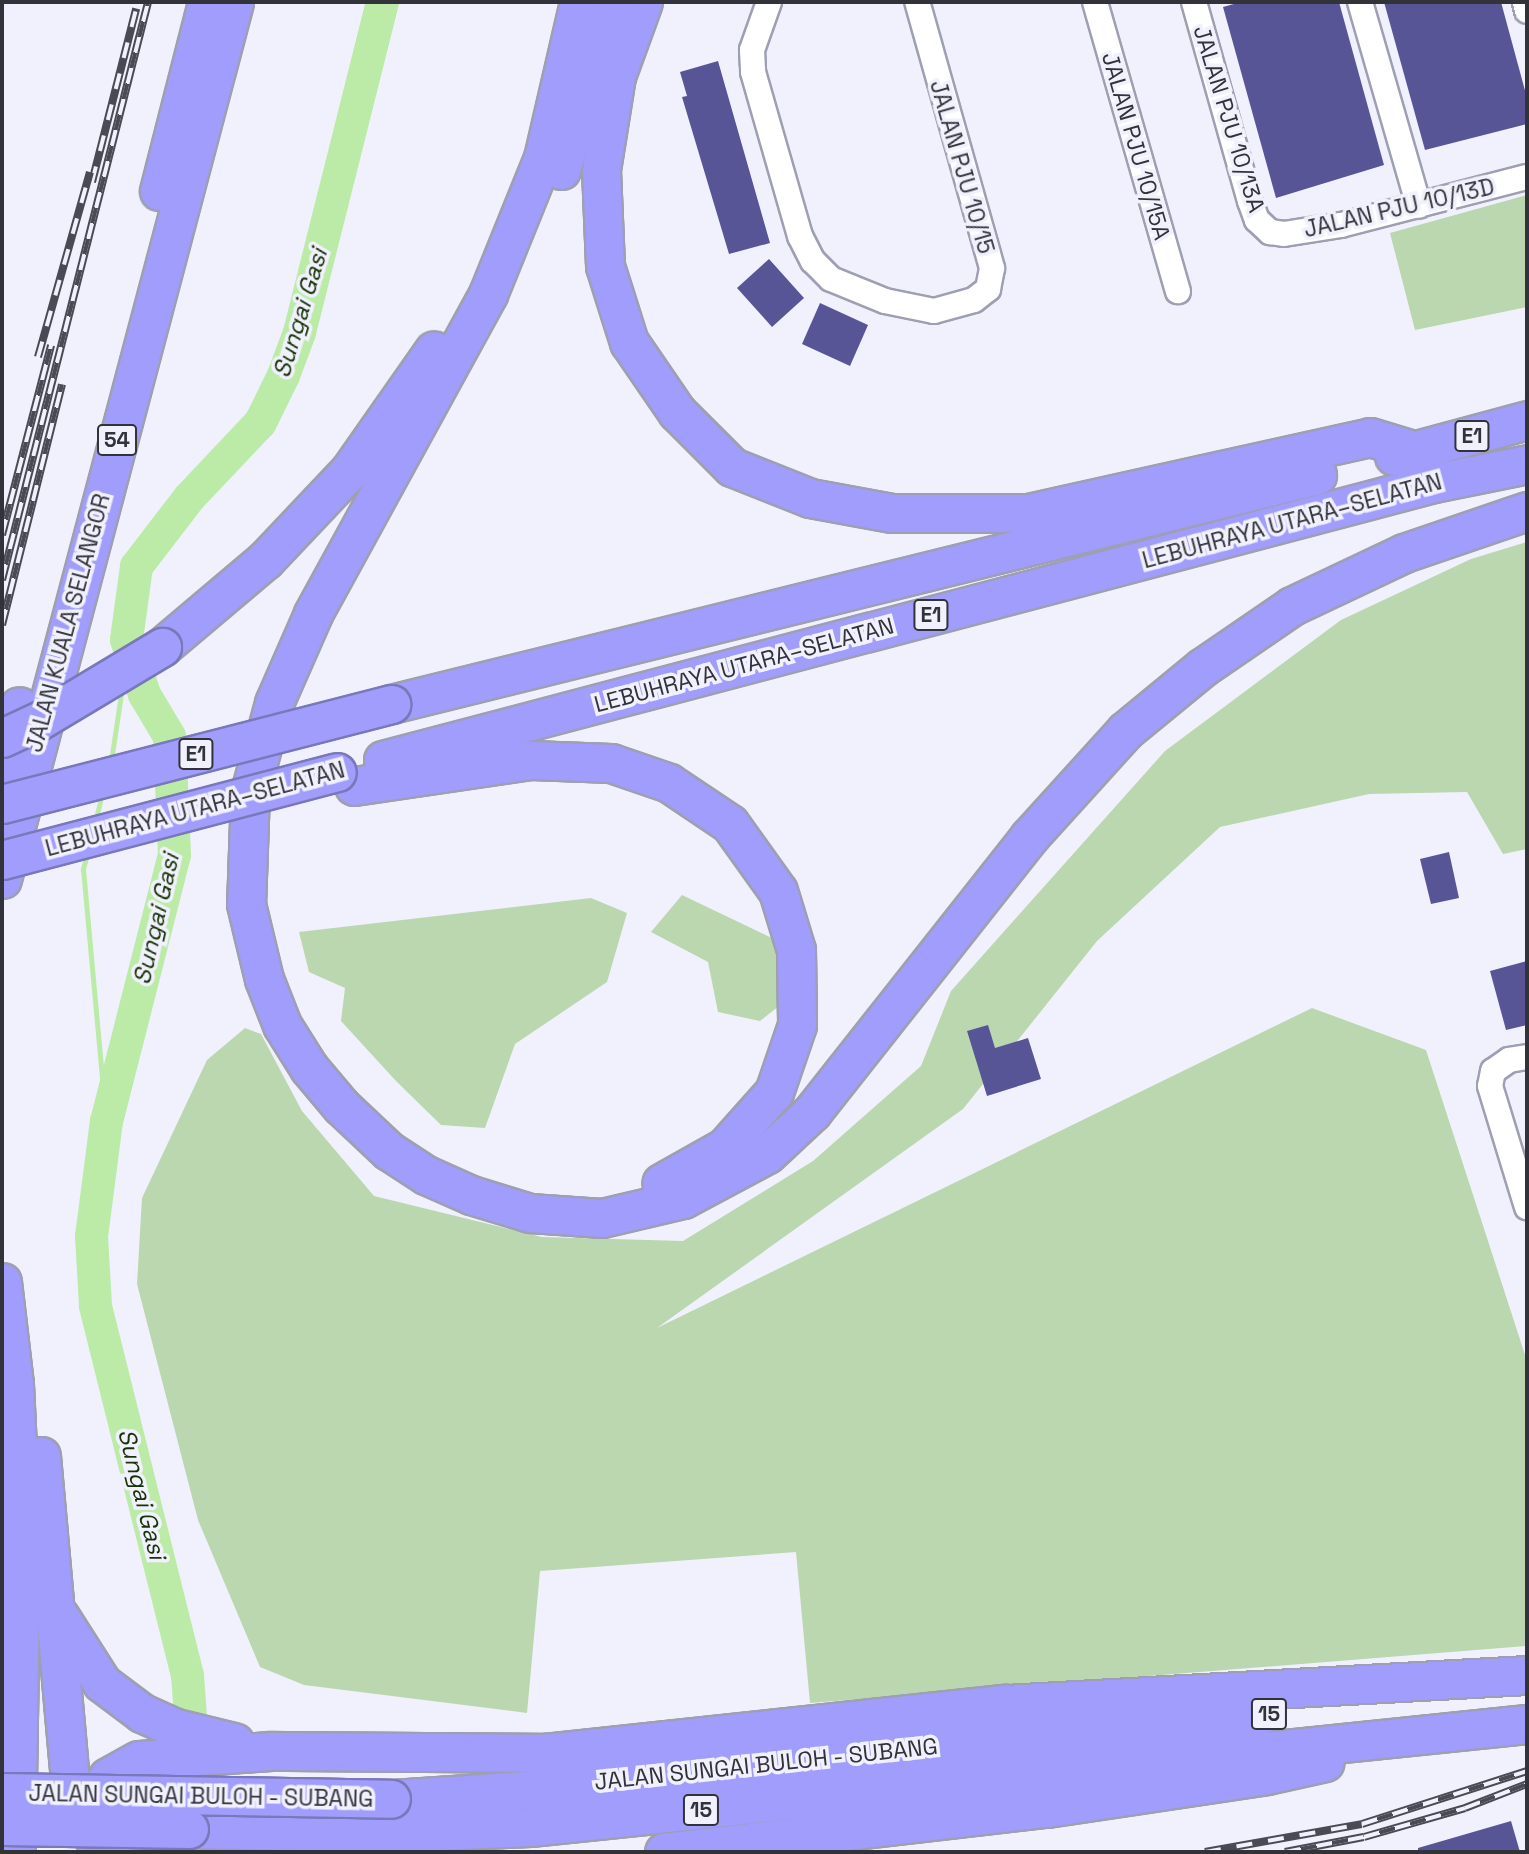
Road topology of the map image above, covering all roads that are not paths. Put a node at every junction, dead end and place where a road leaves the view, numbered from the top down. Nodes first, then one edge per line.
1 (206, 2) edge
2 (234, 2) edge
3 (579, 2) edge
4 (616, 2) edge
5 (643, 2) edge
6 (769, 2) edge
7 (917, 2) edge
8 (1095, 2) edge
9 (1194, 2) edge
10 (1360, 2) edge
11 (1525, 2) edge
12 (1527, 11) edge
13 (567, 51) junction
14 (1527, 177) edge
15 (1419, 206) junction
16 (1270, 232) joint
17 (1178, 291) dead end
18 (1527, 420) edge
19 (1416, 451) junction
20 (1527, 464) edge
21 (1527, 511) edge
22 (2, 738) edge
23 (2, 770) edge
24 (345, 779) junction
25 (2, 804) edge
26 (2, 860) edge
27 (2, 879) edge
28 (1527, 1057) edge
29 (1527, 1207) edge
30 (2, 1282) edge
31 (14, 1384) junction
32 (56, 1610) junction
33 (1527, 1677) edge
34 (1527, 1724) edge
35 (1455, 1732) junction
36 (170, 1744) junction
37 (2, 1792) edge
38 (2, 1826) edge
39 (189, 1829) junction
40 (16, 1852) edge
41 (77, 1852) edge
42 (104, 1852) edge
43 (131, 1852) edge
44 (664, 1852) edge

1 - 23 highway, JALAN KUALA SELANGOR / 54
2 - 27 highway, JALAN KUALA SELANGOR / 54
3 - 13 highway
4 - 24 highway
5 - 19 highway
6 - 7 street, JALAN PJU 10/15
8 - 17 street, JALAN PJU 10/15A
9 - 16 street, JALAN PJU 10/13A
10 - 15 street
11 - 12 street
13 - 21 highway
13 - 22 highway, bridge
14 - 15 street, JALAN PJU 10/13D
15 - 16 street, JALAN PJU 10/13D
18 - 19 highway, LEBUHRAYA UTARA–SELATAN / E1
19 - 25 highway, LEBUHRAYA UTARA–SELATAN / E1, bridge
20 - 24 highway, LEBUHRAYA UTARA–SELATAN / E1
24 - 26 highway, LEBUHRAYA UTARA–SELATAN / E1, bridge
28 - 29 street
30 - 31 highway
31 - 32 highway
31 - 40 highway
32 - 36 highway
32 - 41 highway
33 - 36 highway
33 - 37 highway, JALAN SUNGAI BULOH - SUBANG / 15, bridge
34 - 35 highway, JALAN SUNGAI BULOH - SUBANG / 15
35 - 39 highway, JALAN SUNGAI BULOH - SUBANG / 15
35 - 44 highway
36 - 42 highway
38 - 39 highway, JALAN SUNGAI BULOH - SUBANG / 15, bridge
39 - 43 highway

